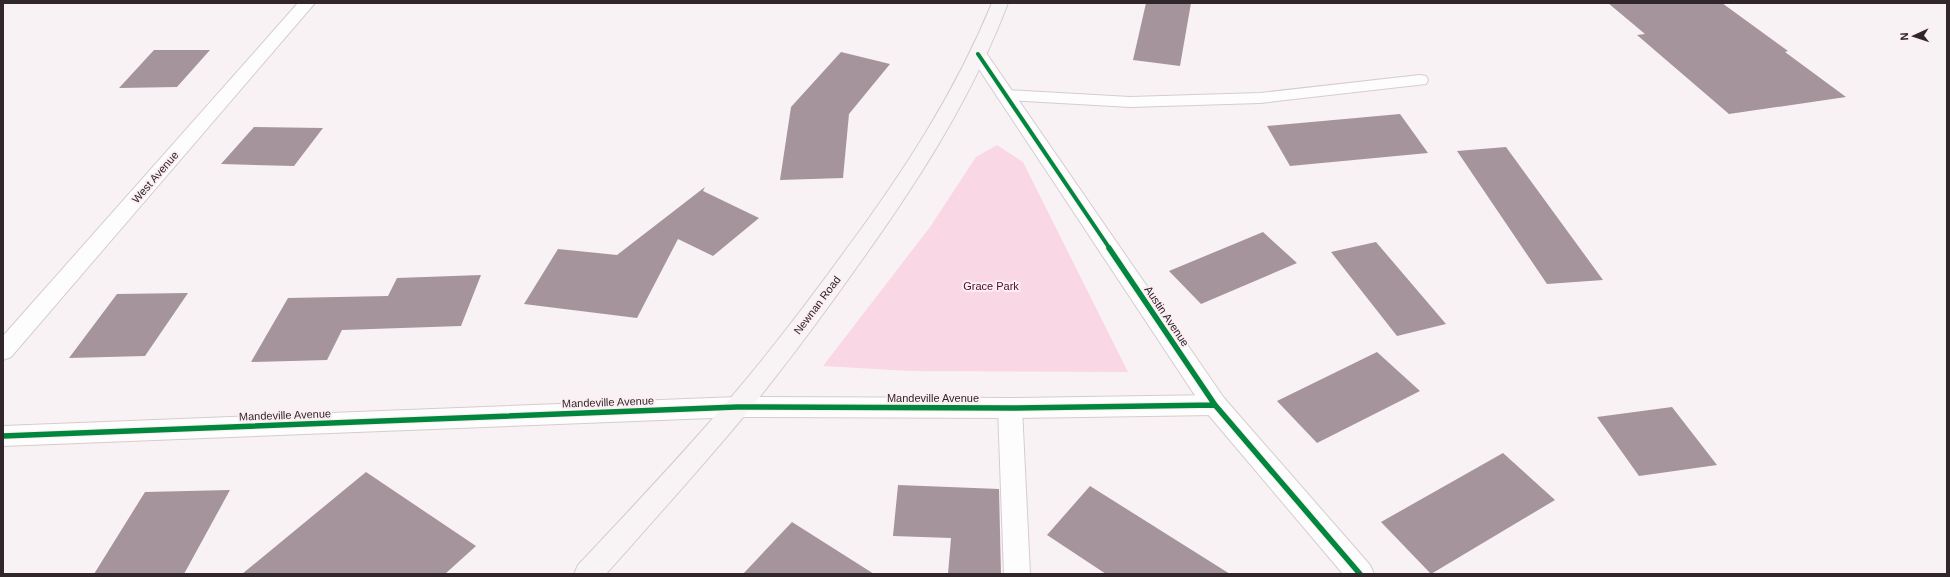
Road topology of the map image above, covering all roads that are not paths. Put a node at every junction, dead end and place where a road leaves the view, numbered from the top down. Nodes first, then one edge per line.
1 (307, 3) edge
2 (1000, 3) edge
3 (978, 54) junction
4 (1420, 80) dead end
5 (1005, 95) junction
6 (3, 351) edge
7 (1215, 405) junction
8 (736, 407) junction
9 (1010, 408) junction
10 (3, 436) edge
11 (588, 574) edge
12 (1017, 574) edge
13 (1360, 574) edge

1 - 6 street, West Avenue
2 - 3 main road, Newnan Road
3 - 5 street, Austin Avenue
3 - 8 main road, Newnan Road
4 - 5 lane
5 - 7 street, Austin Avenue
7 - 9 street, Mandeville Avenue
7 - 13 street, Austin Avenue
8 - 9 street, Mandeville Avenue
8 - 10 street, Mandeville Avenue
8 - 11 main road, Newnan Road
9 - 12 lane

